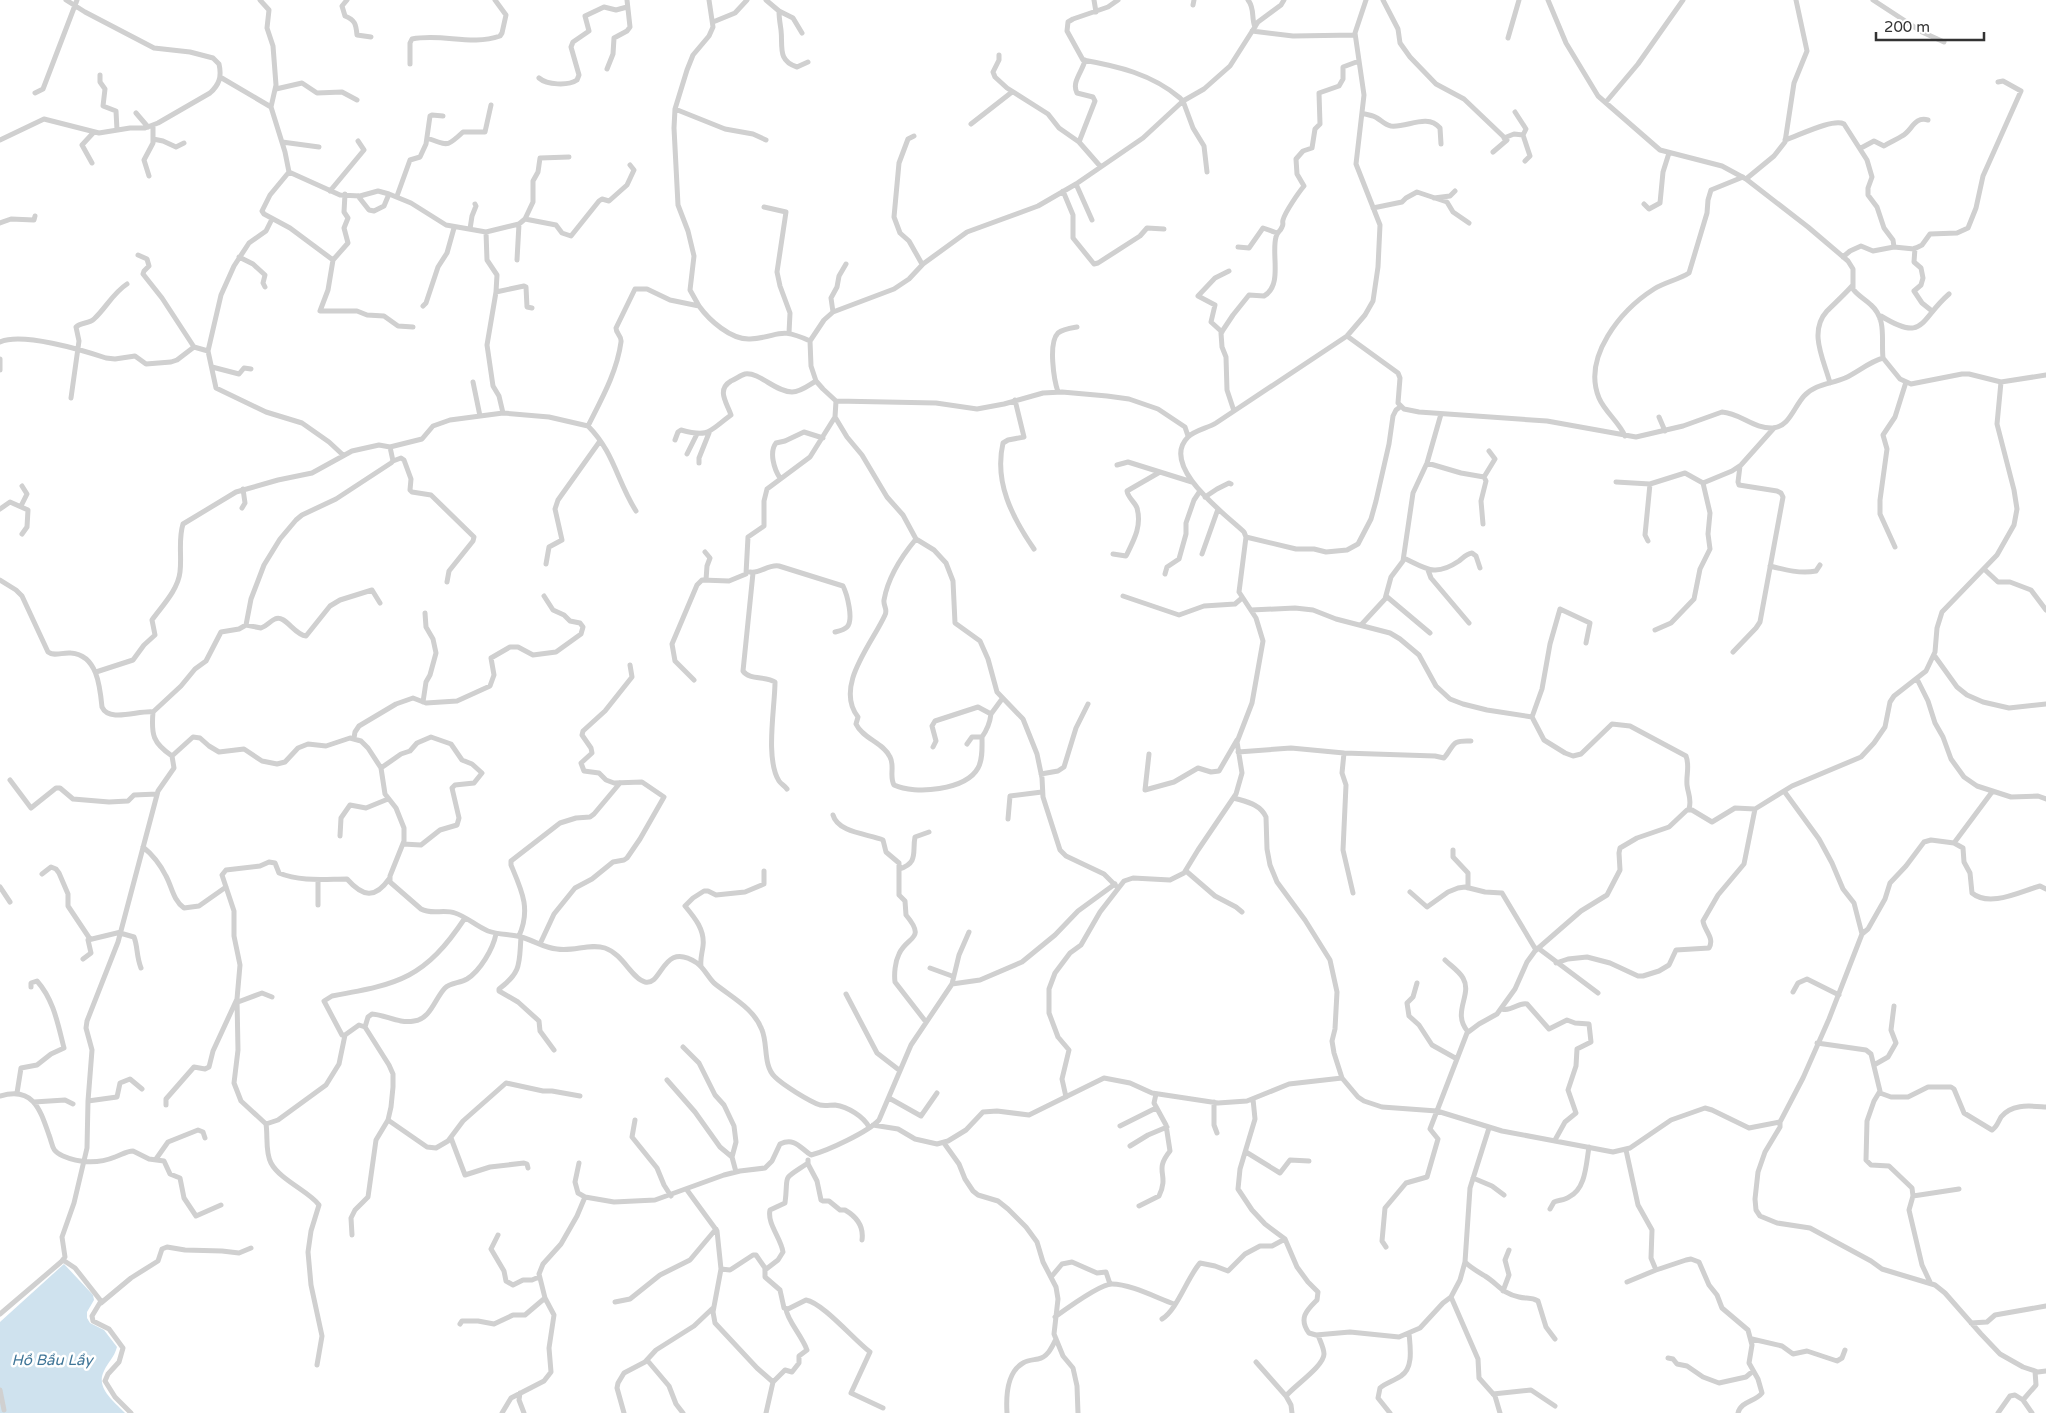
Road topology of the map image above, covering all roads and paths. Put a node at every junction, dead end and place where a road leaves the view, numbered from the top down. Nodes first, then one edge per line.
1 (66, 0) edge
2 (77, 0) edge
3 (260, 0) edge
4 (347, 0) edge
5 (495, 0) edge
6 (627, 0) edge
7 (709, 0) edge
8 (747, 0) edge
9 (766, 0) edge
10 (1094, 0) edge
11 (1118, 0) edge
12 (1248, 0) edge
13 (1284, 0) edge
14 (1366, 0) edge
15 (1383, 0) edge
16 (1519, 0) edge
17 (1548, 0) edge
18 (1683, 0) edge
19 (1796, 0) edge
20 (1873, 0) edge
21 (74, 6) junction
22 (627, 7) junction
23 (779, 11) junction
24 (1096, 12) junction
25 (713, 22) junction
26 (1253, 29) junction
27 (802, 33) dead end
28 (1356, 35) junction
29 (371, 37) dead end
30 (1508, 38) dead end
31 (1944, 42) dead end
32 (999, 55) dead end
33 (1085, 60) junction
34 (1359, 61) junction
35 (808, 62) dead end
36 (410, 64) dead end
37 (607, 68) dead end
38 (100, 75) dead end
39 (220, 77) junction
40 (539, 78) dead end
41 (1998, 82) dead end
42 (276, 89) junction
43 (1012, 92) junction
44 (36, 93) dead end
45 (357, 100) dead end
46 (1183, 101) junction
47 (1606, 102) junction
48 (491, 106) dead end
49 (271, 107) junction
50 (675, 109) junction
51 (1515, 112) dead end
52 (136, 113) dead end
53 (1362, 113) junction
54 (443, 116) dead end
55 (1928, 120) dead end
56 (971, 124) dead end
57 (150, 126) junction
58 (117, 130) junction
59 (94, 132) junction
60 (1523, 135) junction
61 (914, 136) dead end
62 (427, 138) junction
63 (1504, 138) junction
64 (153, 139) junction
65 (0, 140) edge
66 (766, 140) dead end
67 (1785, 140) junction
68 (358, 141) dead end
69 (282, 142) junction
70 (1079, 142) junction
71 (184, 143) dead end
72 (1441, 144) dead end
73 (319, 148) dead end
74 (1861, 148) junction
75 (1492, 152) dead end
76 (1669, 153) junction
77 (569, 157) dead end
78 (1525, 161) dead end
79 (92, 163) dead end
80 (630, 165) dead end
81 (1100, 166) junction
82 (289, 172) junction
83 (1207, 172) dead end
84 (150, 176) dead end
85 (1745, 178) junction
86 (1077, 186) junction
87 (330, 191) junction
88 (1455, 191) dead end
89 (1063, 192) junction
90 (344, 194) junction
91 (389, 194) junction
92 (358, 196) junction
93 (397, 196) junction
94 (1434, 198) junction
95 (475, 204) dead end
96 (1644, 204) dead end
97 (764, 207) dead end
98 (1373, 208) junction
99 (36, 216) dead end
100 (525, 219) junction
101 (272, 220) junction
102 (1092, 220) dead end
103 (0, 223) edge
104 (1469, 223) dead end
105 (519, 224) junction
106 (454, 228) junction
107 (470, 229) junction
108 (1164, 229) dead end
109 (486, 232) junction
110 (1277, 233) junction
111 (1238, 247) dead end
112 (1894, 247) junction
113 (1915, 248) junction
114 (138, 255) dead end
115 (239, 257) junction
116 (1843, 257) junction
117 (333, 260) junction
118 (517, 260) dead end
119 (846, 264) dead end
120 (922, 264) junction
121 (1229, 271) dead end
122 (127, 284) dead end
123 (1852, 286) junction
124 (264, 287) dead end
125 (496, 292) junction
126 (1949, 294) dead end
127 (423, 306) dead end
128 (700, 306) junction
129 (532, 308) dead end
130 (1932, 311) junction
131 (833, 312) junction
132 (1880, 319) junction
133 (414, 327) dead end
134 (1078, 327) dead end
135 (1222, 332) junction
136 (789, 333) junction
137 (1347, 336) junction
138 (0, 342) edge
139 (810, 342) junction
140 (194, 347) junction
141 (78, 350) junction
142 (208, 351) junction
143 (1883, 358) junction
144 (0, 360) edge
145 (212, 367) junction
146 (0, 370) edge
147 (252, 370) dead end
148 (2046, 375) edge
149 (816, 381) junction
150 (473, 382) dead end
151 (1906, 382) junction
152 (2001, 382) junction
153 (1830, 383) junction
154 (1058, 392) junction
155 (71, 398) dead end
156 (1015, 400) junction
157 (836, 401) junction
158 (1400, 407) junction
159 (1234, 411) junction
160 (503, 413) junction
161 (1441, 414) junction
162 (480, 416) junction
163 (835, 417) junction
164 (1659, 417) dead end
165 (588, 426) junction
166 (1774, 428) junction
167 (1665, 431) junction
168 (709, 433) junction
169 (697, 434) junction
170 (1188, 436) junction
171 (1625, 436) junction
172 (823, 438) junction
173 (675, 440) dead end
174 (600, 441) junction
175 (390, 447) junction
176 (1489, 451) dead end
177 (687, 454) dead end
178 (343, 455) junction
179 (393, 460) junction
180 (1427, 462) junction
181 (699, 463) dead end
182 (1117, 465) dead end
183 (1740, 466) junction
184 (1160, 472) junction
185 (1484, 477) junction
186 (780, 478) junction
187 (1192, 482) junction
188 (1616, 482) dead end
189 (1703, 483) junction
190 (1231, 484) dead end
191 (1650, 484) junction
192 (22, 486) dead end
193 (243, 489) junction
194 (1200, 491) junction
195 (1206, 497) junction
196 (21, 506) junction
197 (242, 508) dead end
198 (0, 509) edge
199 (1218, 509) junction
200 (636, 511) dead end
201 (1483, 524) dead end
202 (22, 534) dead end
203 (1246, 537) junction
204 (916, 539) junction
205 (1648, 542) dead end
206 (1895, 547) dead end
207 (1034, 549) dead end
208 (705, 552) dead end
209 (1113, 554) dead end
210 (1202, 554) dead end
211 (1404, 558) junction
212 (546, 564) dead end
213 (1820, 565) dead end
214 (1770, 566) junction
215 (1480, 568) dead end
216 (1984, 569) junction
217 (1428, 570) junction
218 (750, 572) junction
219 (1166, 574) dead end
220 (0, 580) edge
221 (706, 580) junction
222 (446, 582) dead end
223 (544, 596) dead end
224 (1123, 596) dead end
225 (1386, 596) junction
226 (1242, 598) junction
227 (380, 602) dead end
228 (1251, 610) junction
229 (2046, 610) edge
230 (425, 613) dead end
231 (1470, 623) dead end
232 (246, 625) junction
233 (1361, 626) junction
234 (1655, 630) dead end
235 (835, 632) dead end
236 (1430, 633) dead end
237 (1586, 643) dead end
238 (1734, 652) dead end
239 (1934, 655) junction
240 (630, 665) dead end
241 (96, 672) junction
242 (1917, 678) junction
243 (694, 680) dead end
244 (1002, 699) junction
245 (424, 702) junction
246 (1088, 704) dead end
247 (2046, 704) edge
248 (153, 712) junction
249 (991, 714) junction
250 (1532, 717) junction
251 (982, 737) junction
252 (354, 738) junction
253 (1237, 739) junction
254 (1471, 741) dead end
255 (967, 744) dead end
256 (933, 747) dead end
257 (1238, 752) junction
258 (1344, 753) junction
259 (1150, 754) dead end
260 (172, 756) junction
261 (381, 768) junction
262 (1041, 774) junction
263 (10, 780) dead end
264 (620, 783) junction
265 (787, 789) dead end
266 (1784, 791) junction
267 (1042, 792) junction
268 (1992, 792) junction
269 (157, 794) junction
270 (1234, 798) junction
271 (388, 799) junction
272 (2046, 799) edge
273 (1689, 809) junction
274 (1755, 809) junction
275 (833, 815) dead end
276 (1008, 818) dead end
277 (928, 832) dead end
278 (340, 836) dead end
279 (1954, 843) junction
280 (403, 844) junction
281 (143, 847) junction
282 (1453, 850) dead end
283 (899, 869) junction
284 (764, 871) dead end
285 (1186, 871) junction
286 (42, 874) dead end
287 (390, 879) junction
288 (318, 880) junction
289 (1116, 886) junction
290 (0, 887) edge
291 (226, 887) junction
292 (1468, 888) junction
293 (2046, 889) edge
294 (1410, 892) dead end
295 (1353, 893) dead end
296 (10, 902) dead end
297 (318, 905) dead end
298 (1242, 912) dead end
299 (465, 918) junction
300 (969, 932) dead end
301 (120, 933) junction
302 (496, 934) junction
303 (1862, 934) junction
304 (520, 936) junction
305 (90, 939) junction
306 (540, 944) junction
307 (1537, 949) junction
308 (83, 959) dead end
309 (1445, 960) dead end
310 (1556, 963) junction
311 (701, 967) junction
312 (141, 968) dead end
313 (930, 968) dead end
314 (952, 976) junction
315 (1417, 983) dead end
316 (952, 984) junction
317 (31, 988) dead end
318 (1793, 992) dead end
319 (1598, 993) dead end
320 (846, 994) dead end
321 (1839, 995) junction
322 (272, 997) dead end
323 (238, 1001) junction
324 (1894, 1006) dead end
325 (1502, 1009) junction
326 (926, 1022) junction
327 (365, 1026) junction
328 (1468, 1032) junction
329 (345, 1036) junction
330 (1818, 1043) junction
331 (684, 1047) dead end
332 (554, 1050) dead end
333 (1457, 1059) junction
334 (1874, 1064) junction
335 (899, 1070) junction
336 (1342, 1078) junction
337 (667, 1080) dead end
338 (142, 1089) dead end
339 (1880, 1092) junction
340 (17, 1093) junction
341 (937, 1093) dead end
342 (1156, 1094) junction
343 (0, 1096) edge
344 (580, 1096) dead end
345 (889, 1098) junction
346 (1066, 1098) junction
347 (1253, 1099) junction
348 (88, 1101) junction
349 (34, 1102) junction
350 (1214, 1102) junction
351 (73, 1104) dead end
352 (166, 1105) dead end
353 (1156, 1108) junction
354 (2046, 1108) edge
355 (1437, 1112) junction
356 (388, 1120) junction
357 (635, 1120) dead end
358 (1780, 1122) junction
359 (266, 1124) junction
360 (871, 1126) junction
361 (1120, 1126) dead end
362 (1167, 1128) junction
363 (1489, 1128) junction
364 (1217, 1133) dead end
365 (205, 1138) dead end
366 (450, 1138) junction
367 (1555, 1140) junction
368 (944, 1143) junction
369 (1130, 1146) dead end
370 (1589, 1147) junction
371 (1626, 1150) junction
372 (1246, 1152) junction
373 (810, 1155) junction
374 (732, 1157) junction
375 (156, 1160) junction
376 (84, 1161) junction
377 (1309, 1161) dead end
378 (579, 1163) dead end
379 (808, 1163) junction
380 (528, 1168) dead end
381 (736, 1172) junction
382 (1473, 1178) junction
383 (1960, 1189) dead end
384 (688, 1190) junction
385 (1504, 1195) dead end
386 (671, 1196) junction
387 (1913, 1196) junction
388 (585, 1197) junction
389 (221, 1205) dead end
390 (1139, 1206) dead end
391 (1550, 1209) dead end
392 (716, 1229) junction
393 (352, 1235) dead end
394 (498, 1235) dead end
395 (1285, 1239) junction
396 (862, 1240) dead end
397 (1386, 1247) dead end
398 (251, 1248) dead end
399 (1509, 1250) dead end
400 (63, 1260) junction
401 (1465, 1262) junction
402 (721, 1269) junction
403 (765, 1270) junction
404 (1656, 1270) junction
405 (1052, 1276) junction
406 (539, 1277) junction
407 (1627, 1282) dead end
408 (1930, 1282) junction
409 (1110, 1284) junction
410 (1502, 1291) junction
411 (1451, 1297) junction
412 (545, 1298) junction
413 (100, 1301) junction
414 (615, 1302) dead end
415 (1174, 1304) junction
416 (2046, 1306) edge
417 (714, 1308) junction
418 (786, 1309) junction
419 (0, 1314) edge
420 (1055, 1316) junction
421 (1162, 1318) dead end
422 (1971, 1323) junction
423 (460, 1324) dead end
424 (1409, 1333) junction
425 (1318, 1335) junction
426 (1056, 1339) junction
427 (1555, 1339) dead end
428 (1752, 1340) junction
429 (1845, 1350) dead end
430 (1668, 1358) dead end
431 (647, 1360) junction
432 (1256, 1362) dead end
433 (317, 1365) dead end
434 (1753, 1371) junction
435 (2035, 1371) junction
436 (2046, 1371) edge
437 (773, 1382) junction
438 (0, 1390) edge
439 (520, 1393) junction
440 (1493, 1394) junction
441 (1286, 1396) junction
442 (2023, 1400) junction
443 (1555, 1406) dead end
444 (883, 1408) dead end
445 (4, 1410) dead end
446 (131, 1413) edge
447 (502, 1413) edge
448 (524, 1413) edge
449 (624, 1413) edge
450 (683, 1413) edge
451 (766, 1413) edge
452 (1007, 1413) edge
453 (1078, 1413) edge
454 (1292, 1413) edge
455 (1390, 1413) edge
456 (1500, 1413) edge
457 (1738, 1413) edge
458 (1998, 1413) edge
459 (2032, 1413) edge

1 - 21 street
2 - 21 street
3 - 42 street
4 - 29 street
5 - 36 street
6 - 22 street
7 - 25 street
8 - 25 street
9 - 23 street
10 - 24 street
11 - 24 street
12 - 26 street
13 - 26 street
14 - 28 street
15 - 63 street
16 - 30 street
17 - 47 street
18 - 47 street
19 - 67 street
20 - 31 street
21 - 39 street
21 - 44 street
22 - 37 street
22 - 40 street
23 - 27 street
23 - 35 street
24 - 33 street
25 - 50 street
26 - 28 street
26 - 46 street
28 - 34 street
32 - 43 street
33 - 46 street
33 - 70 street
34 - 53 street
34 - 110 street
38 - 58 street
39 - 49 street
39 - 57 street
41 - 113 street
42 - 45 street
42 - 49 street
43 - 56 street
43 - 70 street
46 - 81 street
46 - 83 street
47 - 76 street
48 - 62 street
49 - 69 street
50 - 66 street
50 - 128 street
51 - 60 street
52 - 57 street
53 - 72 street
53 - 98 street
54 - 62 street
55 - 74 street
57 - 58 street
57 - 64 street
58 - 59 street
59 - 65 street
59 - 79 street
60 - 63 street
60 - 78 street
61 - 120 street
62 - 93 street
63 - 75 street
64 - 71 street
64 - 84 street
67 - 74 street
67 - 85 street
68 - 87 street
69 - 73 street
69 - 82 street
70 - 81 street
74 - 112 street
76 - 85 street
76 - 96 street
77 - 100 street
80 - 100 street
81 - 86 street
82 - 87 street
82 - 101 street
85 - 116 street
85 - 171 street
86 - 89 street
86 - 102 street
87 - 90 street
88 - 94 street
89 - 108 street
89 - 120 street
90 - 92 street
90 - 117 street
91 - 92 street
91 - 92 street
91 - 93 street
93 - 106 street
94 - 98 street
94 - 104 street
95 - 107 street
97 - 136 street
98 - 137 street
99 - 103 street
100 - 105 street
101 - 115 street
101 - 117 street
105 - 109 street
105 - 118 street
106 - 107 street
106 - 127 street
107 - 109 street
109 - 125 street
110 - 111 street
110 - 135 street
112 - 113 street
112 - 116 street
113 - 130 street
114 - 140 street
115 - 124 street
115 - 142 street
116 - 123 street
117 - 133 street
119 - 131 street
120 - 131 street
121 - 135 street
122 - 141 street
123 - 132 street
123 - 153 street
125 - 129 street
125 - 160 street
126 - 130 street
128 - 136 street
128 - 165 street
130 - 132 street
131 - 139 street
132 - 143 street
134 - 154 street
135 - 159 street
136 - 139 street
137 - 158 street
137 - 159 street
138 - 141 street
139 - 149 street
140 - 141 street
140 - 142 street
141 - 155 street
142 - 145 street
143 - 151 street
143 - 153 street
144 - 146 street
145 - 147 street
145 - 178 street
148 - 152 street
149 - 157 street
149 - 168 street
150 - 162 street
151 - 152 street
151 - 206 street
152 - 216 street
153 - 166 street
154 - 156 street
154 - 170 street
156 - 157 street
156 - 207 street
157 - 163 street
158 - 161 street
158 - 203 street
159 - 170 street
160 - 162 street
160 - 165 street
161 - 171 street
161 - 180 street
162 - 175 street
163 - 172 street
163 - 204 street
164 - 167 street
165 - 174 street
166 - 167 street
166 - 183 street
167 - 171 street
168 - 169 street
168 - 181 street
169 - 173 street
169 - 177 street
170 - 187 street
172 - 186 street
172 - 186 street
174 - 200 street
174 - 212 street
175 - 178 street
175 - 179 street
176 - 185 street
178 - 193 street
179 - 222 street
179 - 232 street
180 - 185 street
180 - 211 street
182 - 184 street
183 - 189 street
183 - 214 street
184 - 187 street
184 - 209 street
185 - 201 street
186 - 218 street
187 - 194 street
188 - 191 street
189 - 191 street
189 - 234 street
190 - 195 street
191 - 205 street
192 - 196 street
193 - 197 street
193 - 241 street
194 - 195 street
194 - 219 street
195 - 199 street
196 - 198 street
196 - 202 street
199 - 203 street
199 - 210 street
203 - 226 street
204 - 244 street
204 - 251 street
208 - 221 street
211 - 217 street
211 - 225 street
213 - 214 street
214 - 238 street
215 - 217 street
216 - 229 street
216 - 239 street
217 - 231 street
218 - 221 street
218 - 235 street
218 - 265 street
220 - 241 street
221 - 243 street
223 - 245 street
224 - 226 street
225 - 233 street
225 - 236 street
226 - 228 street
227 - 232 street
228 - 233 street
228 - 253 street
230 - 245 street
232 - 248 street
233 - 250 street
237 - 250 street
239 - 242 street
239 - 247 street
240 - 264 street
241 - 248 street
242 - 266 street
242 - 268 street
244 - 249 street
244 - 262 street
245 - 252 street
246 - 262 street
248 - 260 street
249 - 251 street
249 - 256 street
250 - 273 street
251 - 255 street
252 - 260 street
252 - 261 street
253 - 257 street
253 - 259 street
254 - 258 street
257 - 258 street
257 - 270 street
258 - 295 street
260 - 269 street
261 - 271 street
261 - 280 street
262 - 267 street
263 - 269 street
264 - 304 street
264 - 306 street
266 - 274 street
266 - 303 street
267 - 276 street
267 - 289 street
268 - 272 street
268 - 279 street
269 - 281 street
270 - 285 street
270 - 336 street
271 - 278 street
271 - 280 street
273 - 274 street
273 - 307 street
274 - 310 street
275 - 283 street
277 - 283 street
279 - 293 street
279 - 303 street
280 - 287 street
281 - 291 street
281 - 301 street
282 - 292 street
283 - 326 street
284 - 311 street
285 - 289 street
285 - 298 street
286 - 305 street
287 - 288 street
287 - 299 street
288 - 291 street
288 - 297 street
289 - 316 street
289 - 346 street
290 - 296 street
291 - 323 street
292 - 294 street
292 - 307 street
299 - 302 street
299 - 329 street
300 - 314 street
301 - 305 street
301 - 312 street
301 - 348 street
302 - 304 street
302 - 327 street
303 - 321 street
304 - 306 street
304 - 332 street
305 - 308 street
306 - 311 street
307 - 310 street
307 - 325 street
309 - 328 street
310 - 319 street
311 - 360 street
313 - 314 street
314 - 316 street
315 - 333 street
316 - 326 street
317 - 340 street
318 - 321 street
320 - 335 street
321 - 330 street
322 - 323 street
323 - 352 street
323 - 359 street
324 - 334 street
325 - 328 street
325 - 367 street
326 - 335 street
327 - 329 street
327 - 356 street
328 - 333 street
329 - 359 street
330 - 334 street
330 - 358 street
331 - 374 street
333 - 355 street
334 - 339 street
335 - 345 street
336 - 347 street
336 - 355 street
337 - 374 street
338 - 348 street
339 - 354 street
339 - 387 street
340 - 343 street
340 - 349 street
341 - 345 street
342 - 346 street
342 - 350 street
342 - 353 street
344 - 366 street
345 - 360 street
346 - 368 street
347 - 350 street
347 - 372 street
348 - 376 street
349 - 351 street
349 - 376 street
350 - 364 street
353 - 361 street
353 - 362 street
355 - 363 street
355 - 397 street
356 - 366 street
356 - 393 street
357 - 386 street
358 - 371 street
358 - 408 street
359 - 433 street
360 - 368 street
360 - 373 street
362 - 369 street
362 - 390 street
363 - 367 street
363 - 382 street
365 - 375 street
366 - 380 street
367 - 370 street
368 - 405 street
370 - 371 street
370 - 391 street
371 - 404 street
372 - 377 street
372 - 395 street
373 - 379 street
373 - 381 street
374 - 381 street
375 - 376 street
375 - 389 street
376 - 400 street
378 - 388 street
379 - 396 street
379 - 403 street
381 - 384 street
382 - 385 street
382 - 401 street
383 - 387 street
384 - 386 street
384 - 392 street
386 - 388 street
387 - 408 street
388 - 406 street
392 - 402 street
392 - 414 street
394 - 406 street
395 - 415 street
395 - 425 street
398 - 413 street
399 - 410 street
400 - 413 street
400 - 419 street
401 - 410 street
401 - 411 street
402 - 403 street
402 - 417 street
403 - 418 street
404 - 407 street
404 - 428 street
405 - 409 street
405 - 420 street
406 - 412 street
408 - 422 street
409 - 415 street
409 - 420 street
410 - 427 street
411 - 424 street
411 - 440 street
412 - 423 street
412 - 439 street
413 - 446 street
415 - 421 street
416 - 422 street
417 - 431 street
417 - 437 street
418 - 437 street
418 - 444 street
420 - 426 street
422 - 435 street
424 - 425 street
424 - 455 street
425 - 441 street
426 - 452 street
426 - 453 street
428 - 429 street
428 - 434 street
430 - 434 street
431 - 449 street
431 - 450 street
432 - 441 street
434 - 457 street
435 - 436 street
435 - 442 street
437 - 451 street
438 - 445 street
439 - 447 street
439 - 448 street
440 - 443 street
440 - 456 street
441 - 454 street
442 - 458 street
442 - 459 street

